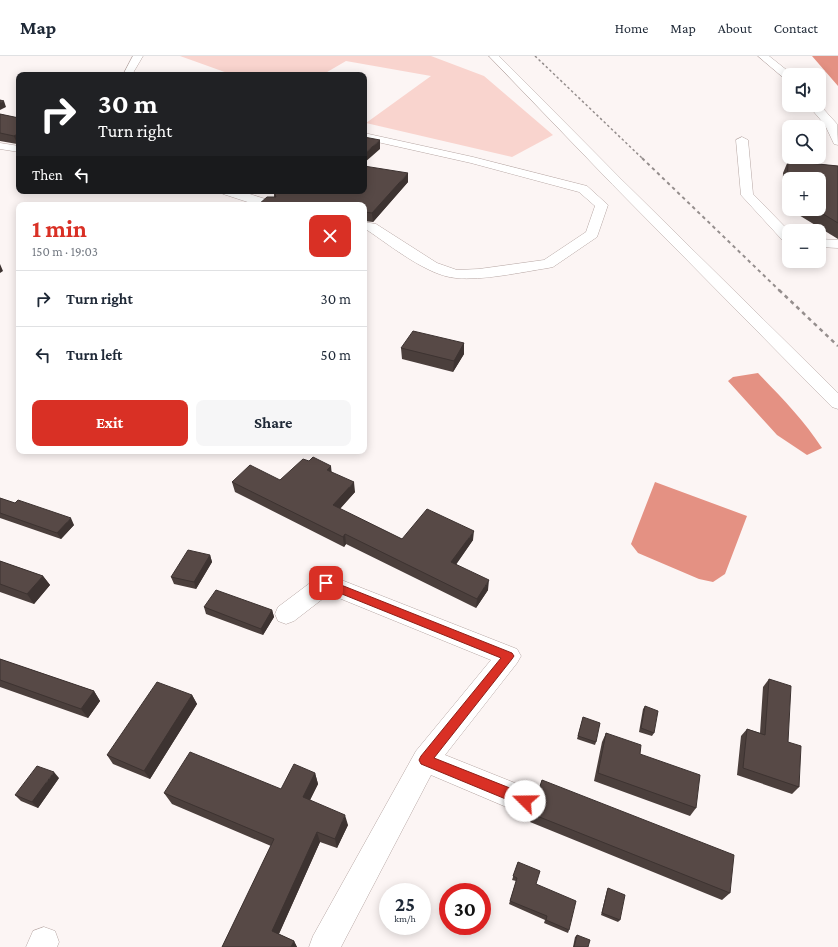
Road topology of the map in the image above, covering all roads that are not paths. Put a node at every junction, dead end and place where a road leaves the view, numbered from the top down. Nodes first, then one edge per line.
1 (138, 56) edge
2 (494, 56) edge
3 (763, 56) edge
4 (782, 70) edge
5 (128, 72) edge
6 (820, 112) edge
7 (367, 137) edge
8 (742, 140) dead end
9 (838, 141) edge
10 (0, 146) edge
11 (16, 149) edge
12 (236, 194) edge
13 (261, 202) edge
14 (367, 226) edge
15 (782, 232) edge
16 (826, 243) edge
17 (838, 244) edge
18 (838, 403) edge
19 (286, 614) dead end
20 (425, 760) junction
21 (525, 801) dead end
22 (324, 947) edge

1 - 5 street
2 - 18 street
3 - 4 highway
6 - 9 highway
7 - 14 street
8 - 15 street
10 - 11 street
12 - 13 street
16 - 17 street
19 - 20 street
20 - 21 street
20 - 22 street

